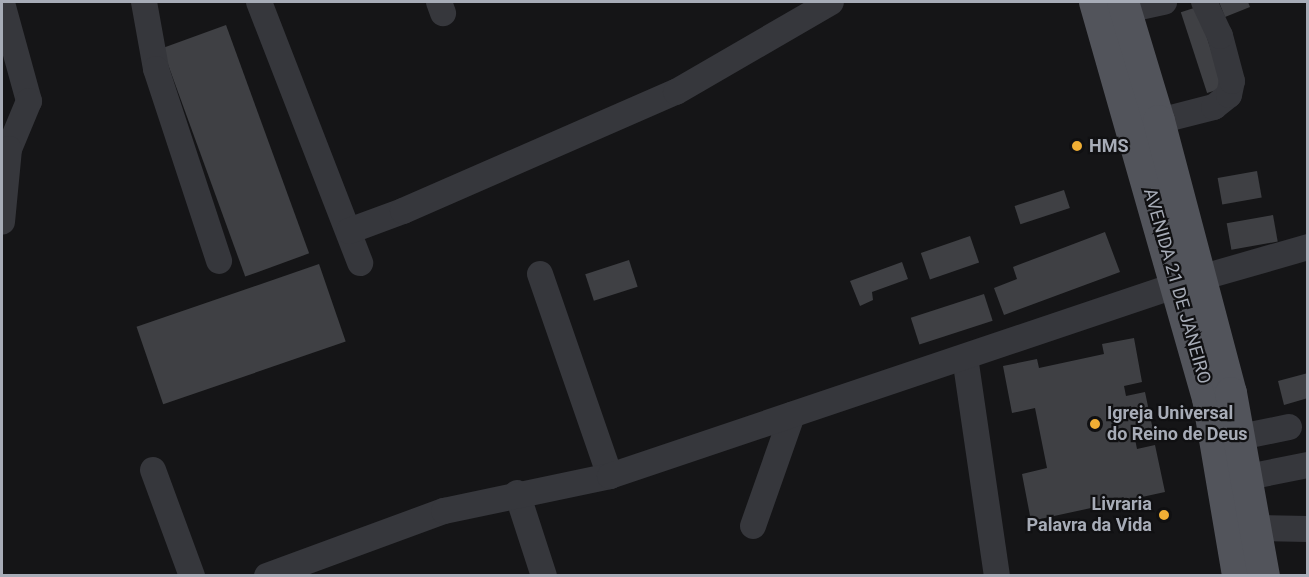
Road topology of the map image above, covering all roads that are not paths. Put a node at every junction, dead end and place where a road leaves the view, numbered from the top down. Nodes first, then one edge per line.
1 (144, 2) edge
2 (259, 2) edge
3 (831, 2) edge
4 (1095, 2) edge
5 (1164, 2) edge
6 (1204, 2) edge
7 (2, 3) edge
8 (1124, 6) edge
9 (1159, 121) junction
10 (2, 222) edge
11 (349, 231) junction
12 (1308, 247) edge
13 (219, 261) dead end
14 (360, 263) dead end
15 (540, 274) dead end
16 (1188, 281) junction
17 (965, 357) junction
18 (792, 415) junction
19 (1289, 427) dead end
20 (1240, 437) junction
21 (1308, 465) edge
22 (153, 470) dead end
23 (610, 476) junction
24 (1248, 477) junction
25 (517, 493) junction
26 (753, 526) dead end
27 (1256, 528) junction
28 (1308, 529) edge
29 (192, 576) edge
30 (267, 576) edge
31 (544, 576) edge
32 (997, 576) edge
33 (1239, 576) edge
34 (1264, 576) edge

1 - 13 street
2 - 11 street
3 - 11 street
4 - 16 main road, AVENIDA 21 DE JANEIRO
5 - 8 street
6 - 9 street
7 - 10 street
8 - 9 main road, AVENIDA 21 DE JANEIRO
9 - 16 main road, AVENIDA 21 DE JANEIRO
11 - 14 street
12 - 16 street
15 - 23 street
16 - 17 street
16 - 20 main road, AVENIDA 21 DE JANEIRO
16 - 33 main road, AVENIDA 21 DE JANEIRO
17 - 18 street
17 - 32 street
18 - 23 street
18 - 26 street
19 - 20 street
20 - 24 main road, AVENIDA 21 DE JANEIRO
21 - 24 street
22 - 29 street
23 - 25 street
24 - 27 main road, AVENIDA 21 DE JANEIRO
25 - 30 street
25 - 31 street
27 - 28 street
27 - 34 main road, AVENIDA 21 DE JANEIRO

